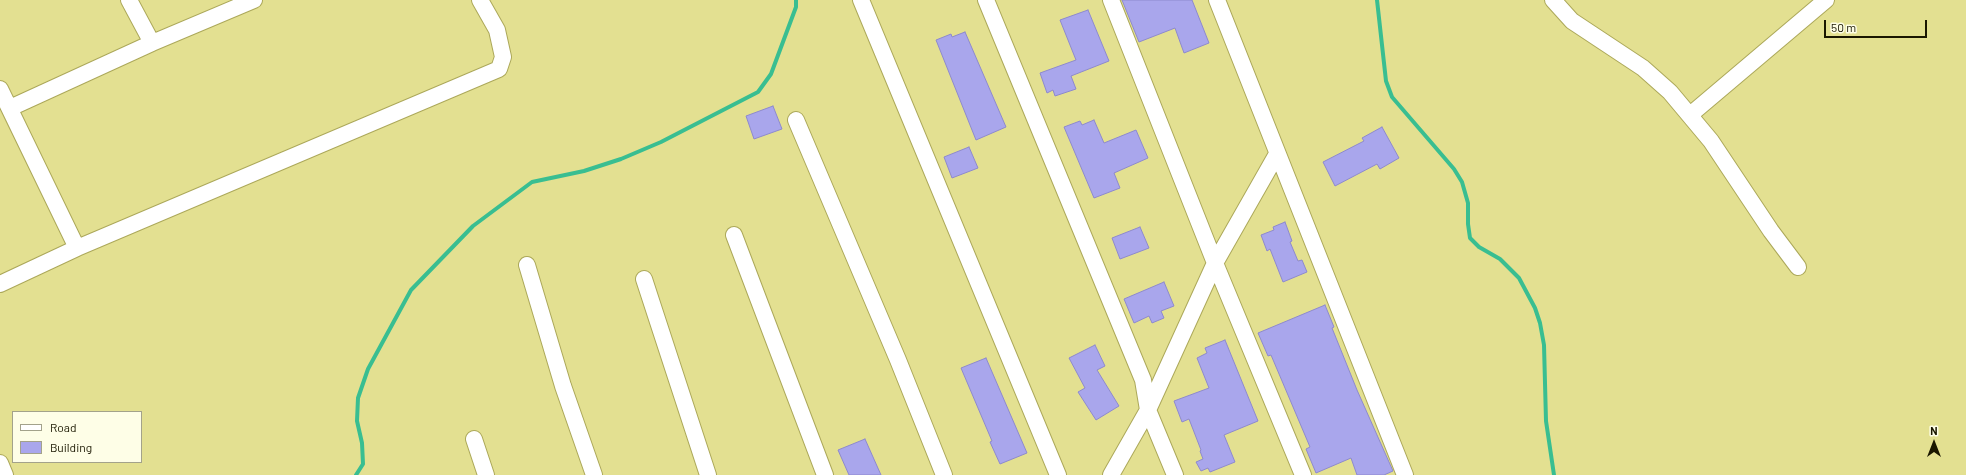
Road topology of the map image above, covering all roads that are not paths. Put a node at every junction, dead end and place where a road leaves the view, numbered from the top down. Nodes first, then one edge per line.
1 (129, 0) edge
2 (254, 0) edge
3 (480, 0) edge
4 (861, 0) edge
5 (986, 0) edge
6 (1111, 0) edge
7 (1217, 0) edge
8 (1553, 0) edge
9 (1826, 0) edge
10 (152, 44) junction
11 (0, 89) edge
12 (10, 108) junction
13 (1690, 115) junction
14 (796, 120) dead end
15 (1277, 154) junction
16 (734, 235) dead end
17 (77, 248) junction
18 (1215, 263) junction
19 (527, 265) dead end
20 (1798, 267) dead end
21 (644, 279) dead end
22 (0, 284) edge
23 (1148, 410) junction
24 (474, 439) dead end
25 (0, 463) edge
26 (5, 475) edge
27 (486, 475) edge
28 (594, 475) edge
29 (708, 475) edge
30 (825, 475) edge
31 (944, 475) edge
32 (1058, 475) edge
33 (1111, 475) edge
34 (1175, 475) edge
35 (1303, 475) edge
36 (1405, 475) edge

1 - 10 street
2 - 10 street
3 - 17 street
4 - 32 street
5 - 23 street
6 - 18 street
7 - 15 street
8 - 13 street
9 - 13 street
10 - 12 street
11 - 12 street
12 - 17 street
13 - 20 street
14 - 31 street
15 - 18 street
15 - 36 street
16 - 30 street
17 - 22 street
18 - 23 street
18 - 35 street
19 - 28 street
21 - 29 street
23 - 33 street
23 - 34 street
24 - 27 street
25 - 26 street

